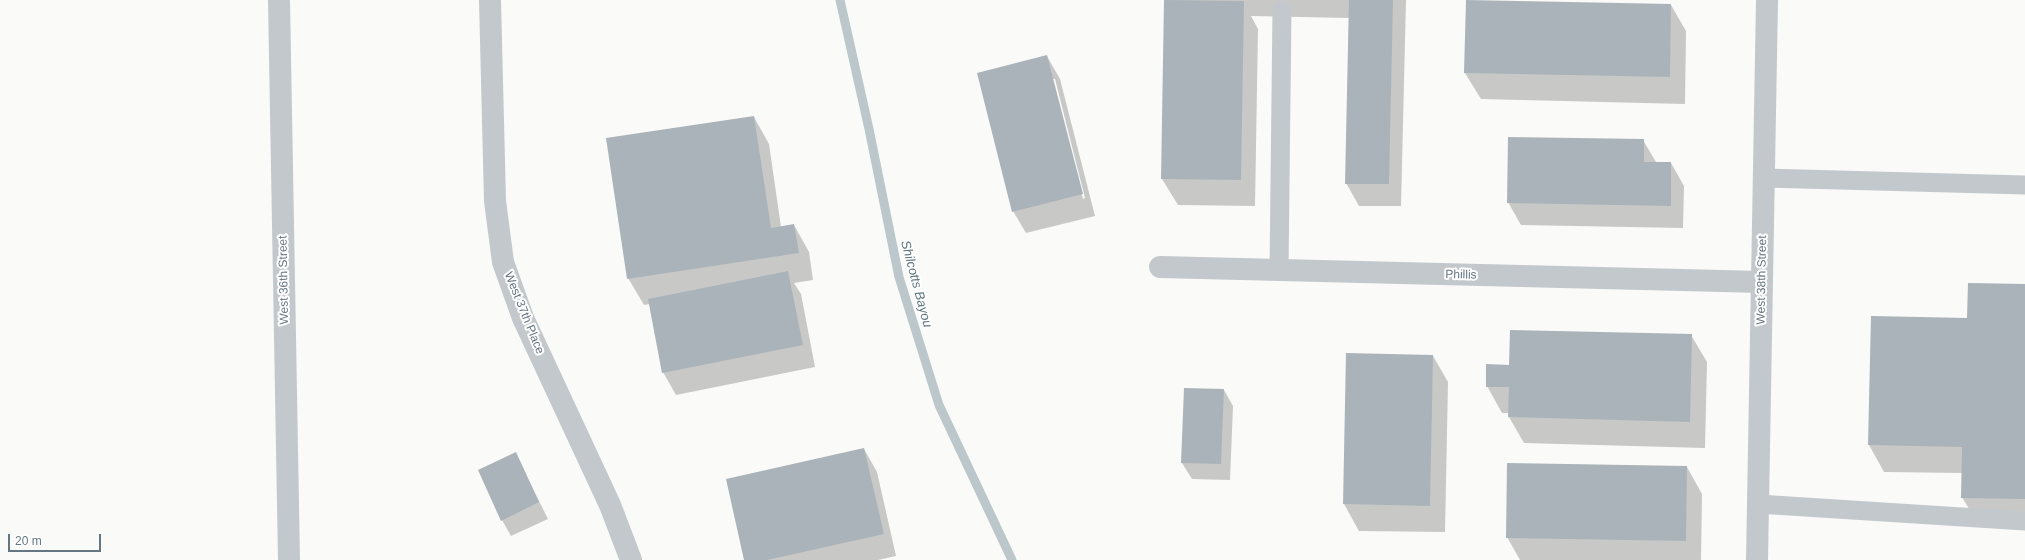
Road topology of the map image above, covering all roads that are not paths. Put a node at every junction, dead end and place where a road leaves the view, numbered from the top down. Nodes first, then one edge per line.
1 (279, 0) edge
2 (490, 0) edge
3 (1767, 0) edge
4 (1282, 10) dead end
5 (1764, 178) junction
6 (2025, 185) edge
7 (1160, 267) dead end
8 (1279, 270) junction
9 (1762, 282) junction
10 (1758, 504) junction
11 (2025, 521) edge
12 (289, 560) edge
13 (631, 560) edge
14 (1757, 560) edge

1 - 12 street, West 36th Street
2 - 13 street, West 37th Place
3 - 5 street, West 38th Street
4 - 8 lane
5 - 6 lane
5 - 9 street, West 38th Street
7 - 8 street, Phillis
8 - 9 street, Phillis
9 - 10 street, West 38th Street
10 - 11 lane
10 - 14 street, West 38th Street

